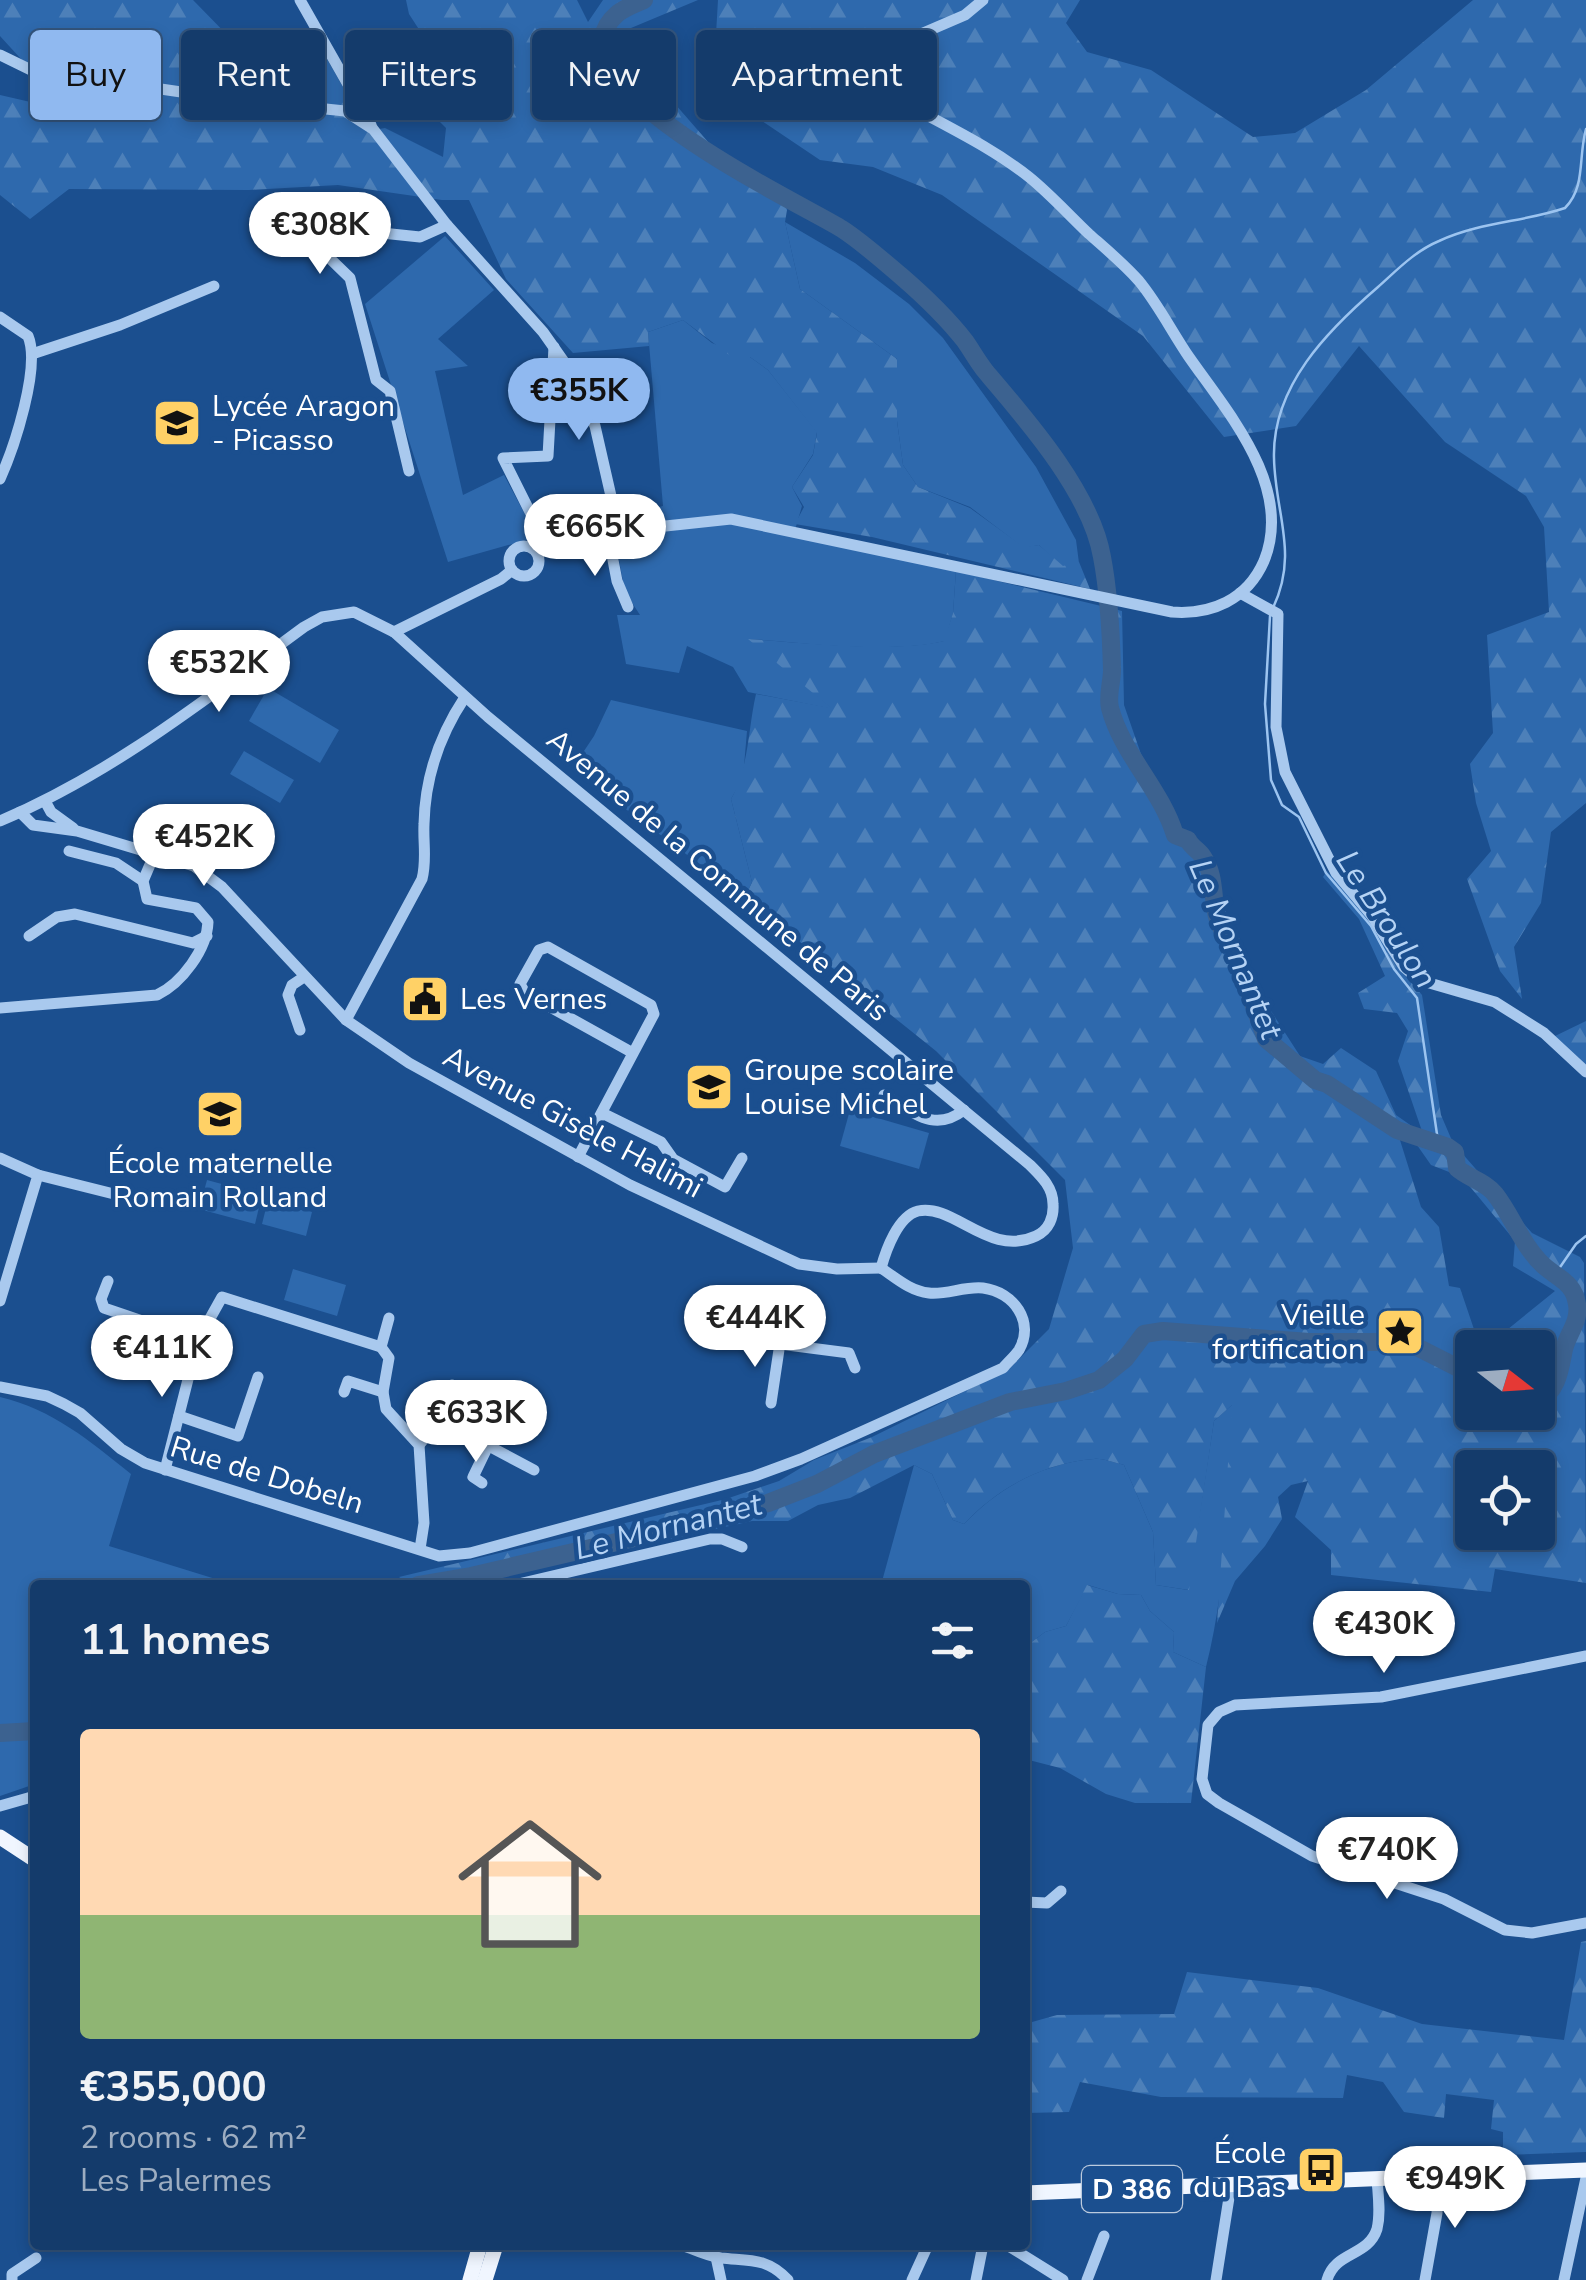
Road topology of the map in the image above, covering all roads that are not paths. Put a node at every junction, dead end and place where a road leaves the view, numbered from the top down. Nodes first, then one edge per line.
1 (300, 0) edge
2 (983, 0) edge
3 (0, 55) edge
4 (374, 129) junction
5 (447, 225) junction
6 (214, 286) dead end
7 (0, 317) edge
8 (554, 348) junction
9 (32, 354) junction
10 (409, 471) dead end
11 (0, 478) edge
12 (614, 532) junction
13 (542, 550) junction
14 (512, 570) junction
15 (1240, 594) junction
16 (628, 607) dead end
17 (394, 632) junction
18 (466, 698) junction
19 (48, 807) junction
20 (20, 812) junction
21 (0, 821) edge
22 (44, 828) junction
23 (77, 831) junction
24 (69, 851) dead end
25 (155, 853) junction
26 (143, 881) junction
27 (29, 936) dead end
28 (207, 936) junction
29 (304, 977) junction
30 (0, 1008) edge
31 (346, 1020) junction
32 (300, 1030) dead end
33 (633, 1053) junction
34 (1586, 1072) edge
35 (884, 1095) dead end
36 (964, 1110) junction
37 (602, 1113) junction
38 (578, 1157) junction
39 (0, 1158) edge
40 (742, 1158) dead end
41 (38, 1175) junction
42 (118, 1195) dead end
43 (881, 1268) junction
44 (108, 1281) dead end
45 (0, 1302) edge
46 (389, 1318) dead end
47 (709, 1335) dead end
48 (198, 1340) junction
49 (780, 1343) junction
50 (381, 1347) junction
51 (855, 1368) dead end
52 (258, 1377) dead end
53 (452, 1385) dead end
54 (0, 1387) edge
55 (344, 1392) dead end
56 (383, 1392) junction
57 (771, 1403) dead end
58 (179, 1416) junction
59 (440, 1420) junction
60 (419, 1446) junction
61 (487, 1448) junction
62 (165, 1470) junction
63 (534, 1470) dead end
64 (482, 1483) dead end
65 (742, 1547) dead end
66 (420, 1549) junction
67 (536, 1580) edge
68 (1586, 1656) edge
69 (30, 1797) edge
70 (0, 1806) edge
71 (0, 1838) edge
72 (30, 1857) edge
73 (1061, 1891) dead end
74 (1030, 1902) edge
75 (1586, 1922) edge
76 (1586, 2170) edge
77 (1439, 2176) junction
78 (1586, 2178) edge
79 (1377, 2179) junction
80 (1232, 2185) junction
81 (1030, 2193) edge
82 (1104, 2236) dead end
83 (494, 2250) edge
84 (696, 2250) edge
85 (926, 2250) edge
86 (982, 2250) edge
87 (1014, 2250) edge
88 (716, 2257) junction
89 (36, 2258) dead end
90 (6, 2275) edge
91 (485, 2280) edge
92 (720, 2280) edge
93 (788, 2280) edge
94 (912, 2280) edge
95 (976, 2280) edge
96 (1063, 2280) edge
97 (1087, 2280) edge
98 (1216, 2280) edge
99 (1326, 2280) edge
100 (1425, 2280) edge
101 (1564, 2280) edge

1 - 4 street
2 - 15 street
3 - 4 street
4 - 5 street
5 - 8 street
5 - 10 street
6 - 9 street
7 - 9 street
8 - 12 street
8 - 13 street
9 - 11 street
12 - 13 street
12 - 15 street
12 - 16 street
13 - 14 street
13 - 14 street
14 - 17 street
15 - 34 street
17 - 18 street, Avenue de la Commune de Paris
17 - 19 street, Avenue de la Commune de Paris
18 - 31 street
18 - 36 street, Avenue de la Commune de Paris
19 - 20 street, Avenue de la Commune de Paris
19 - 22 street
19 - 23 street, Avenue Gisèle Halimi
20 - 21 street, Avenue de la Commune de Paris
20 - 22 street, Avenue Gisèle Halimi
22 - 23 street, Avenue Gisèle Halimi
23 - 25 street, Avenue Gisèle Halimi
24 - 26 street
25 - 26 street
25 - 29 street, Avenue Gisèle Halimi
26 - 28 street
27 - 28 street
28 - 30 street
29 - 31 street, Avenue Gisèle Halimi
29 - 32 street
31 - 38 street, Avenue Gisèle Halimi
33 - 33 street
33 - 37 street
35 - 36 street
36 - 43 street, Avenue de la Commune de Paris
37 - 38 street
37 - 40 street
38 - 43 street, Avenue Gisèle Halimi
39 - 41 street
41 - 42 street
41 - 45 street
43 - 66 street
44 - 48 street
46 - 50 street
47 - 49 street
48 - 50 street
48 - 58 street
49 - 51 street
49 - 57 street
50 - 56 street
52 - 58 street
53 - 59 street
54 - 62 street, Rue de Dobeln
55 - 56 street
56 - 60 street
58 - 62 street
59 - 60 street
59 - 61 street
60 - 66 street
61 - 63 street
61 - 64 street
62 - 66 street, Rue de Dobeln
65 - 67 street
68 - 75 street
69 - 70 street
71 - 72 main road
73 - 74 street
76 - 77 main road, D 386
77 - 79 main road, D 386
77 - 100 street
78 - 101 street
79 - 80 main road, D 386
79 - 99 street
80 - 81 main road, D 386
80 - 98 street
82 - 97 street
83 - 91 main road
84 - 88 street
85 - 94 street
86 - 95 street
87 - 96 street
88 - 92 street
88 - 93 street
89 - 90 street

